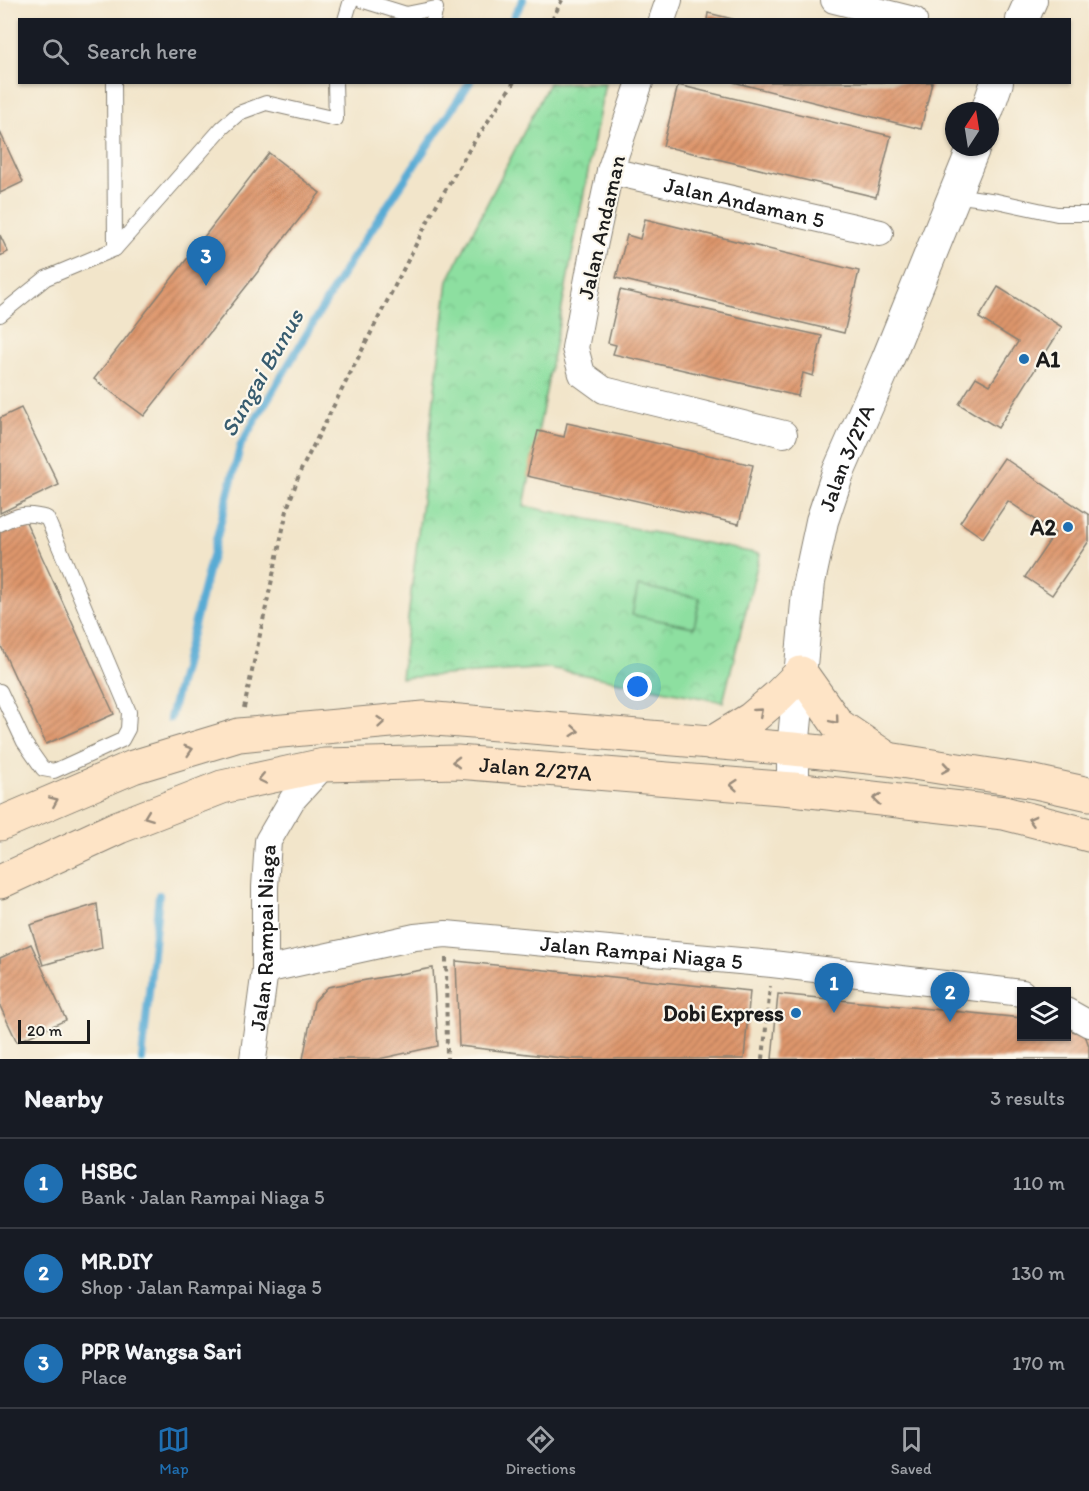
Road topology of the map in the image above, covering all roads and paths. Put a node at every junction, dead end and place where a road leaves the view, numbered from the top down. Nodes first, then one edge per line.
1 (351, 0) edge
2 (361, 0) edge
3 (562, 0) edge
4 (669, 0) edge
5 (834, 0) edge
6 (1031, 0) edge
7 (346, 18) edge
8 (434, 18) edge
9 (553, 18) edge
10 (663, 18) edge
11 (906, 18) edge
12 (1023, 18) edge
13 (114, 84) edge
14 (335, 84) edge
15 (513, 84) edge
16 (639, 84) edge
17 (996, 84) edge
18 (990, 102) edge
19 (970, 156) edge
20 (610, 171) junction
21 (954, 195) junction
22 (1089, 214) edge
23 (880, 233) dead end
24 (115, 249) junction
25 (0, 315) edge
26 (784, 434) dead end
27 (0, 524) edge
28 (801, 673) junction
29 (0, 691) edge
30 (239, 735) junction
31 (712, 744) junction
32 (794, 749) junction
33 (888, 759) junction
34 (324, 765) junction
35 (793, 789) junction
36 (1089, 794) edge
37 (2, 819) edge
38 (1089, 835) edge
39 (0, 882) edge
40 (446, 934) junction
41 (772, 964) junction
42 (265, 970) junction
43 (1017, 992) edge
44 (1071, 1014) edge
45 (1089, 1024) edge
46 (253, 1059) edge
47 (447, 1059) edge
48 (763, 1059) edge

1 - 7 lane
2 - 8 lane
3 - 9 path
4 - 10 street
5 - 11 street
6 - 12 street
13 - 24 lane
14 - 24 lane
15 - 30 path
16 - 20 street, Jalan Andaman
17 - 18 street
19 - 21 street, Jalan 3/27A
20 - 23 street, Jalan Andaman 5
20 - 26 street, Jalan Andaman
21 - 22 lane
21 - 28 street, Jalan 3/27A
24 - 25 lane
27 - 29 lane
31 -> 28 main road
28 - 32 street, Jalan 3/27A
28 -> 33 main road
30 -> 31 main road, Jalan 2/27A
37 -> 30 main road, Jalan 2/27A
31 - 32 main road, Jalan 2/27A
32 - 33 main road, Jalan 2/27A
32 - 35 street, Jalan 3/27A
33 -> 36 main road, Jalan 2/27A
35 -> 34 main road, Jalan 2/27A
34 -> 39 main road, Jalan 2/27A
34 - 42 street, Jalan Rampai Niaga
38 -> 35 main road, Jalan 2/27A
40 - 41 street, Jalan Rampai Niaga 5
40 - 42 street, Jalan Rampai Niaga 5
40 - 47 path
41 - 43 street, Jalan Rampai Niaga 5
41 - 48 path
42 - 46 street, Jalan Rampai Niaga
44 - 45 street

